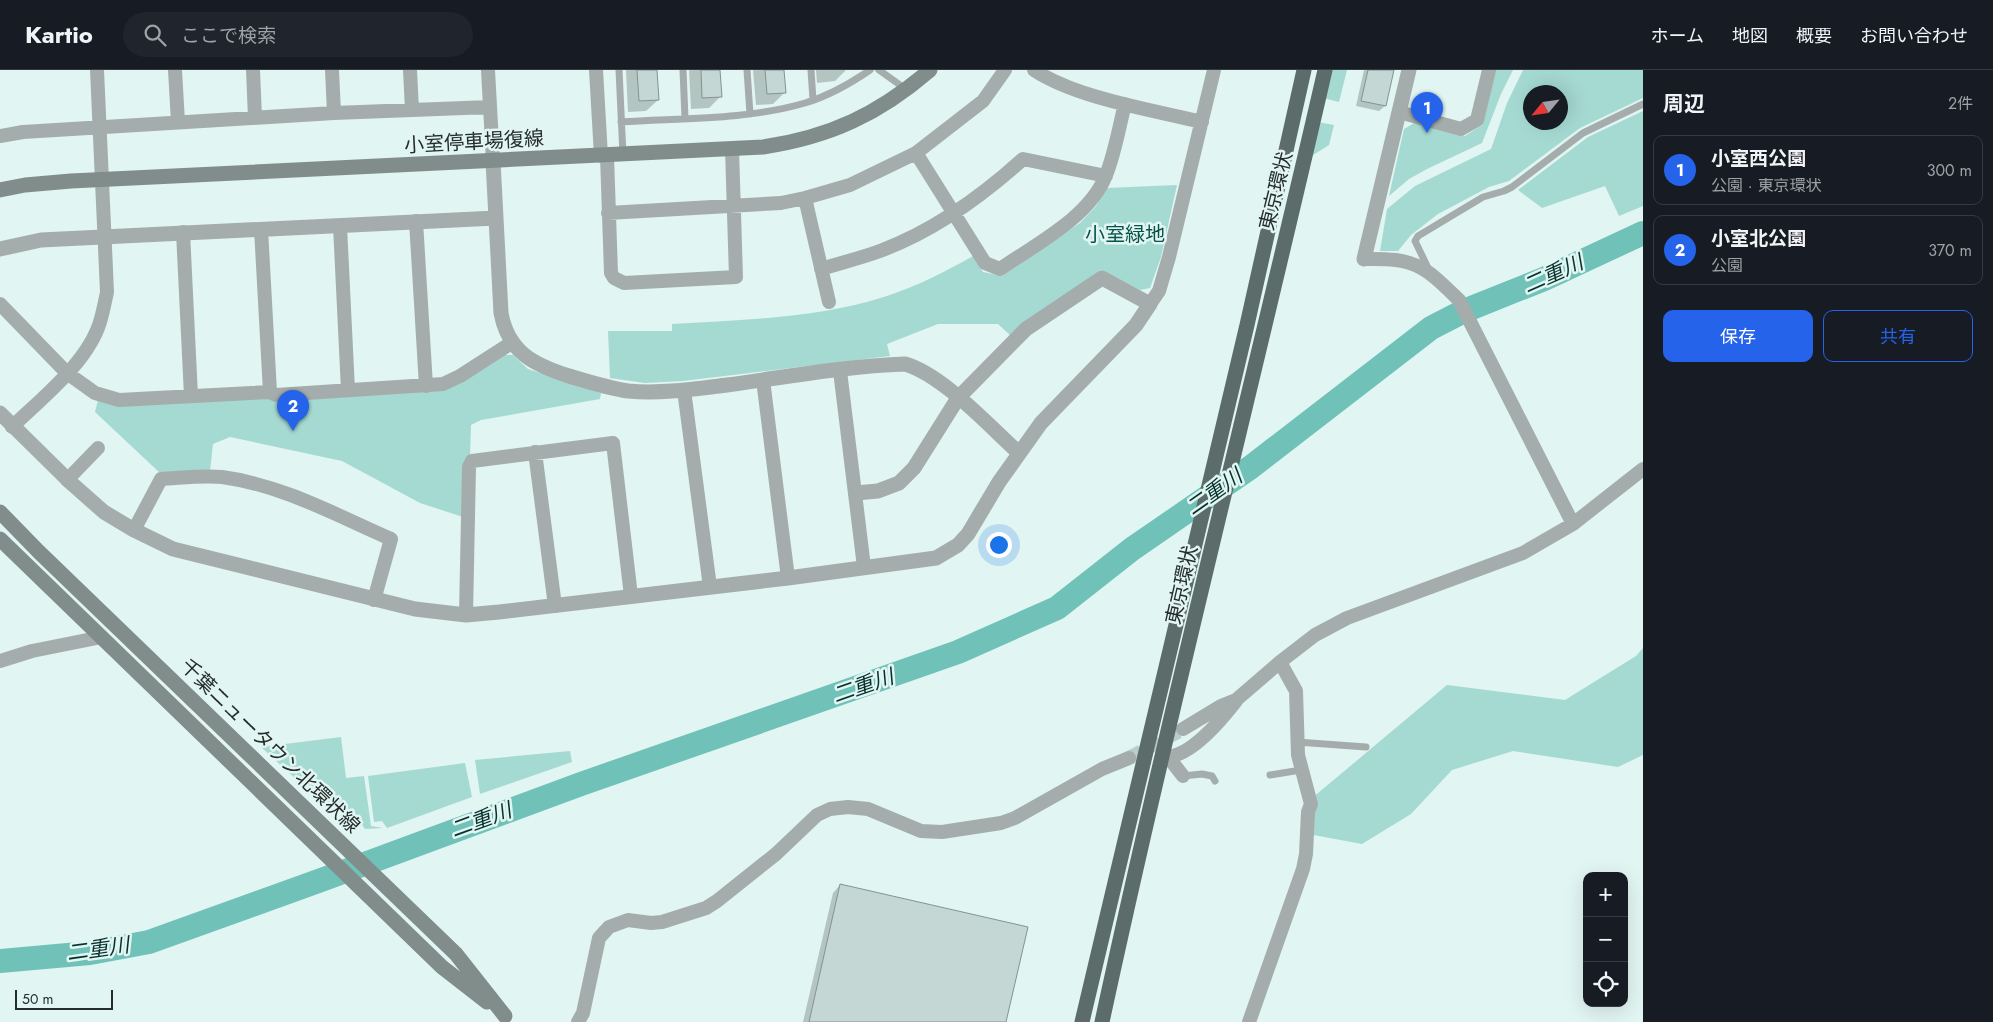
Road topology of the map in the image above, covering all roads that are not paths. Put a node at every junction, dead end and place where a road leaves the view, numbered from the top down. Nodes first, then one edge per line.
1 (97, 70) edge
2 (175, 70) edge
3 (253, 70) edge
4 (332, 70) edge
5 (410, 70) edge
6 (488, 70) edge
7 (596, 70) edge
8 (619, 70) edge
9 (682, 70) edge
10 (747, 70) edge
11 (812, 70) edge
12 (870, 70) edge
13 (880, 70) edge
14 (930, 70) edge
15 (1005, 70) edge
16 (1034, 70) edge
17 (1214, 70) edge
18 (1304, 70) edge
19 (1325, 70) edge
20 (1409, 70) edge
21 (1488, 70) edge
22 (908, 90) junction
23 (813, 100) junction
24 (1125, 104) junction
25 (1643, 104) edge
26 (490, 107) junction
27 (412, 110) junction
28 (1399, 112) junction
29 (334, 113) junction
30 (750, 114) junction
31 (255, 118) junction
32 (685, 118) junction
33 (178, 122) junction
34 (621, 122) junction
35 (1202, 122) junction
36 (100, 127) junction
37 (0, 136) edge
38 (732, 149) junction
39 (916, 153) junction
40 (623, 155) junction
41 (604, 156) junction
42 (493, 161) junction
43 (1106, 176) junction
44 (102, 180) junction
45 (0, 190) edge
46 (805, 198) junction
47 (734, 207) junction
48 (608, 213) junction
49 (954, 214) junction
50 (496, 218) junction
51 (416, 221) junction
52 (340, 226) junction
53 (261, 229) junction
54 (183, 232) junction
55 (104, 236) junction
56 (0, 250) edge
57 (1364, 259) joint
58 (821, 268) junction
59 (1430, 272) junction
60 (829, 302) dead end
61 (0, 304) edge
62 (1150, 304) junction
63 (513, 342) junction
64 (840, 371) junction
65 (67, 373) junction
66 (763, 380) junction
67 (426, 386) junction
68 (348, 390) junction
69 (684, 390) junction
70 (270, 392) junction
71 (191, 396) junction
72 (958, 398) junction
73 (0, 414) edge
74 (12, 427) junction
75 (98, 448) dead end
76 (535, 452) junction
77 (1019, 453) junction
78 (1643, 469) edge
79 (67, 480) junction
80 (856, 494) junction
81 (0, 512) edge
82 (1573, 524) junction
83 (134, 530) junction
84 (0, 538) edge
85 (864, 568) junction
86 (788, 578) junction
87 (710, 587) junction
88 (631, 596) junction
89 (374, 600) junction
90 (555, 606) junction
91 (466, 615) junction
92 (102, 637) junction
93 (0, 662) edge
94 (1280, 662) junction
95 (1236, 700) junction
96 (1183, 729) tunnel mouth
97 (1297, 742) junction
98 (1366, 748) dead end
99 (1166, 757) junction
100 (1129, 758) tunnel mouth
101 (1301, 770) junction
102 (1270, 775) dead end
103 (1183, 776) joint
104 (1215, 781) dead end
105 (508, 1019) edge
106 (578, 1022) edge
107 (1082, 1022) edge
108 (1102, 1022) edge
109 (1249, 1022) edge

1 - 36 street
2 - 33 street
3 - 31 street
4 - 29 street
5 - 27 street
6 - 26 street
7 - 41 street
8 - 34 lane
9 - 32 lane
10 - 30 lane
11 - 23 lane
12 - 23 lane
13 - 22 lane
14 - 22 main road, 小室停車場復線
15 - 39 street
16 - 24 street
17 - 35 street
18 - 107 highway, 東京環状
19 - 99 highway, 東京環状
20 - 28 street
21 - 28 street
22 - 38 main road, 小室停車場復線
23 - 30 lane
24 - 35 street
24 - 43 street
25 - 59 lane
26 - 27 street
26 - 42 street
27 - 29 street
28 - 57 street
29 - 31 street
30 - 32 lane
31 - 33 street
32 - 34 lane
33 - 36 street
34 - 40 lane
35 - 62 street
36 - 37 street
36 - 44 street
38 - 40 main road, 小室停車場復線
38 - 47 street
39 - 46 street
39 - 49 street
40 - 41 main road, 小室停車場復線
41 - 42 main road, 小室停車場復線
41 - 48 street
42 - 44 main road, 小室停車場復線
42 - 50 street
43 - 49 street
43 - 49 street
44 - 45 main road, 小室停車場復線
44 - 55 street
46 - 47 street
46 - 58 street
47 - 48 street
47 - 48 street
49 - 58 street
50 - 51 street
50 - 63 street
51 - 52 street
51 - 67 street
52 - 53 street
52 - 68 street
53 - 54 street
53 - 70 street
54 - 55 street
54 - 71 street
55 - 56 street
55 - 65 street
57 - 59 street
58 - 60 street
59 - 82 street
61 - 65 street
62 - 72 street
62 - 77 street
63 - 67 street
63 - 69 street
64 - 66 street
64 - 72 street
64 - 80 street
65 - 71 street
65 - 74 street
66 - 69 street
66 - 86 street
67 - 68 street
68 - 70 street
69 - 87 street
70 - 71 street
72 - 77 street
72 - 80 street
73 - 74 street
74 - 79 street
75 - 79 street
76 - 88 street
76 - 90 street
76 - 91 street
77 - 85 street
78 - 82 street
79 - 83 street
80 - 85 street
81 - 105 main road, 千葉ニュータウン北環状線
82 - 94 street
83 - 89 street
83 - 89 street
84 - 92 main road, 千葉ニュータウン北環状線
85 - 86 street
86 - 87 street
87 - 88 street
88 - 90 street
89 - 91 street
90 - 91 street
92 - 93 street
92 - 105 main road, 千葉ニュータウン北環状線
94 - 95 street
94 - 97 street
95 - 96 street
95 - 99 street
97 - 98 lane
97 - 101 street
99 - 103 street
99 - 108 highway, 東京環状
100 - 106 street
101 - 102 lane
101 - 109 street
103 - 104 lane

